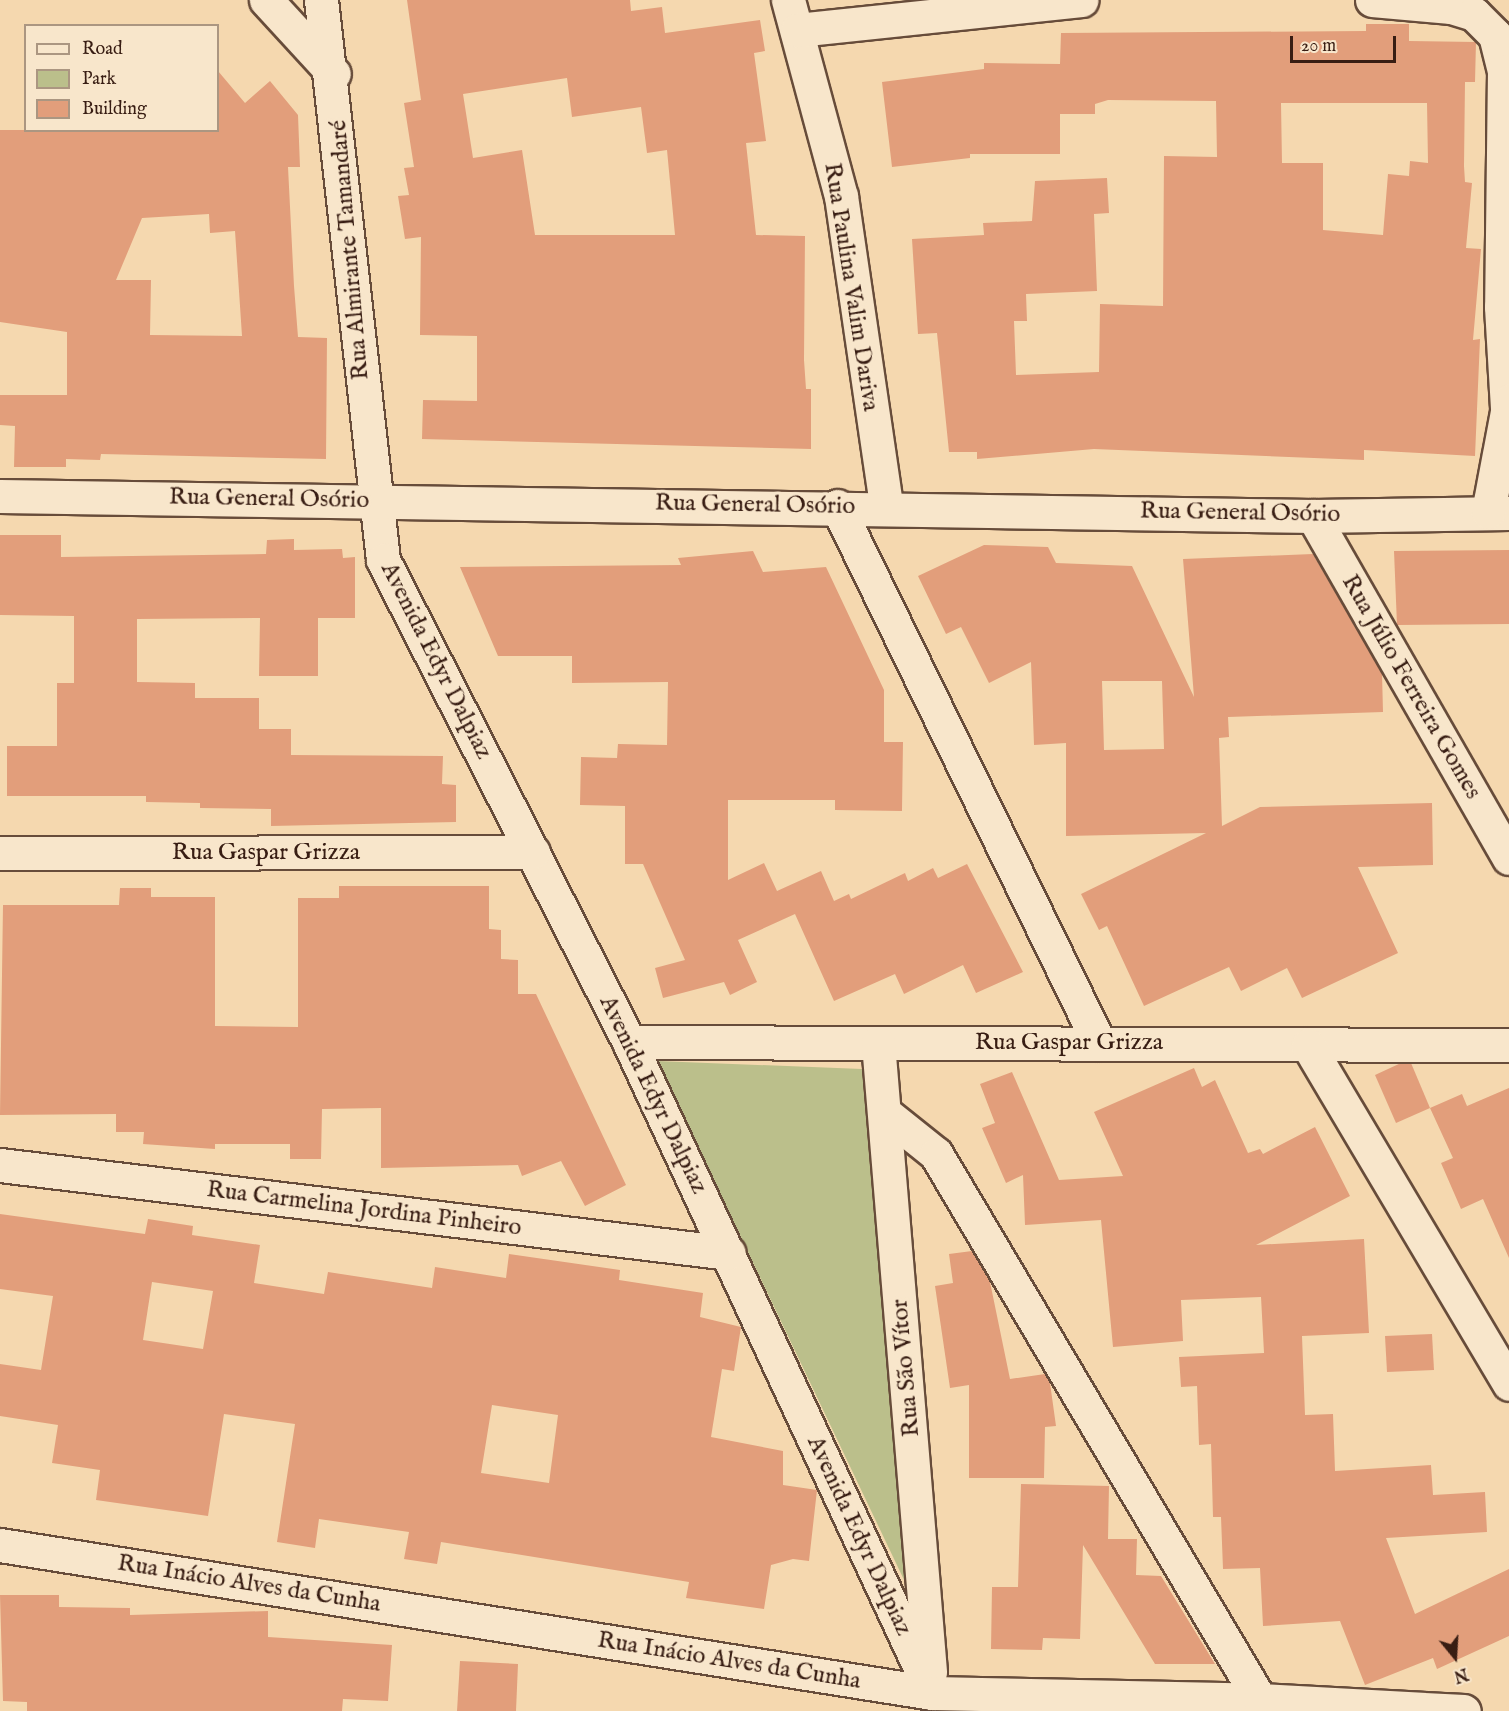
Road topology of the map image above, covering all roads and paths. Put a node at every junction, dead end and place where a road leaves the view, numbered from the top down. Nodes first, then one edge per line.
1 (266, 0) edge
2 (321, 0) edge
3 (1081, 0) edge
4 (1371, 0) edge
5 (792, 15) edge
6 (334, 74) junction
7 (1508, 404) edge
8 (0, 496) edge
9 (373, 501) junction
10 (837, 506) junction
11 (886, 506) junction
12 (1499, 513) edge
13 (1313, 516) junction
14 (533, 852) junction
15 (0, 853) edge
16 (1509, 858) edge
17 (629, 1042) junction
18 (878, 1043) junction
19 (1100, 1043) junction
20 (1308, 1045) junction
21 (1509, 1045) edge
22 (885, 1113) junction
23 (0, 1165) edge
24 (729, 1253) junction
25 (1509, 1384) edge
26 (0, 1545) edge
27 (1260, 1700) junction
28 (932, 1702) edge
29 (1464, 1711) edge

1 - 6 street
2 - 6 street, Rua Almirante Tamandaré
3 - 5 street
4 - 7 street
5 - 11 street, Rua Paulina Valim Dariva
6 - 9 street, Rua Almirante Tamandaré
7 - 12 street
8 - 9 street, Rua General Osório
9 - 10 street, Rua General Osório
9 - 14 street, Avenida Edyr Dalpiaz
10 - 11 street, Rua General Osório
10 - 19 street
11 - 13 street, Rua General Osório
12 - 13 street, Rua General Osório
13 - 16 street, Rua Júlio Ferreira Gomes
14 - 15 street, Rua Gaspar Grizza
14 - 17 street, Avenida Edyr Dalpiaz
17 - 18 street, Rua Gaspar Grizza
17 - 24 street, Avenida Edyr Dalpiaz
18 - 19 street, Rua Gaspar Grizza
18 - 22 street, Rua São Vítor
19 - 20 street, Rua Gaspar Grizza
20 - 21 street, Rua Gaspar Grizza
20 - 25 street
22 - 27 street
22 - 28 street, Rua São Vítor
23 - 24 street, Rua Carmelina Jordina Pinheiro
24 - 28 street, Avenida Edyr Dalpiaz
26 - 28 street, Rua Inácio Alves da Cunha
27 - 28 street, Rua Inácio Alves da Cunha
27 - 29 street, Rua Inácio Alves da Cunha

